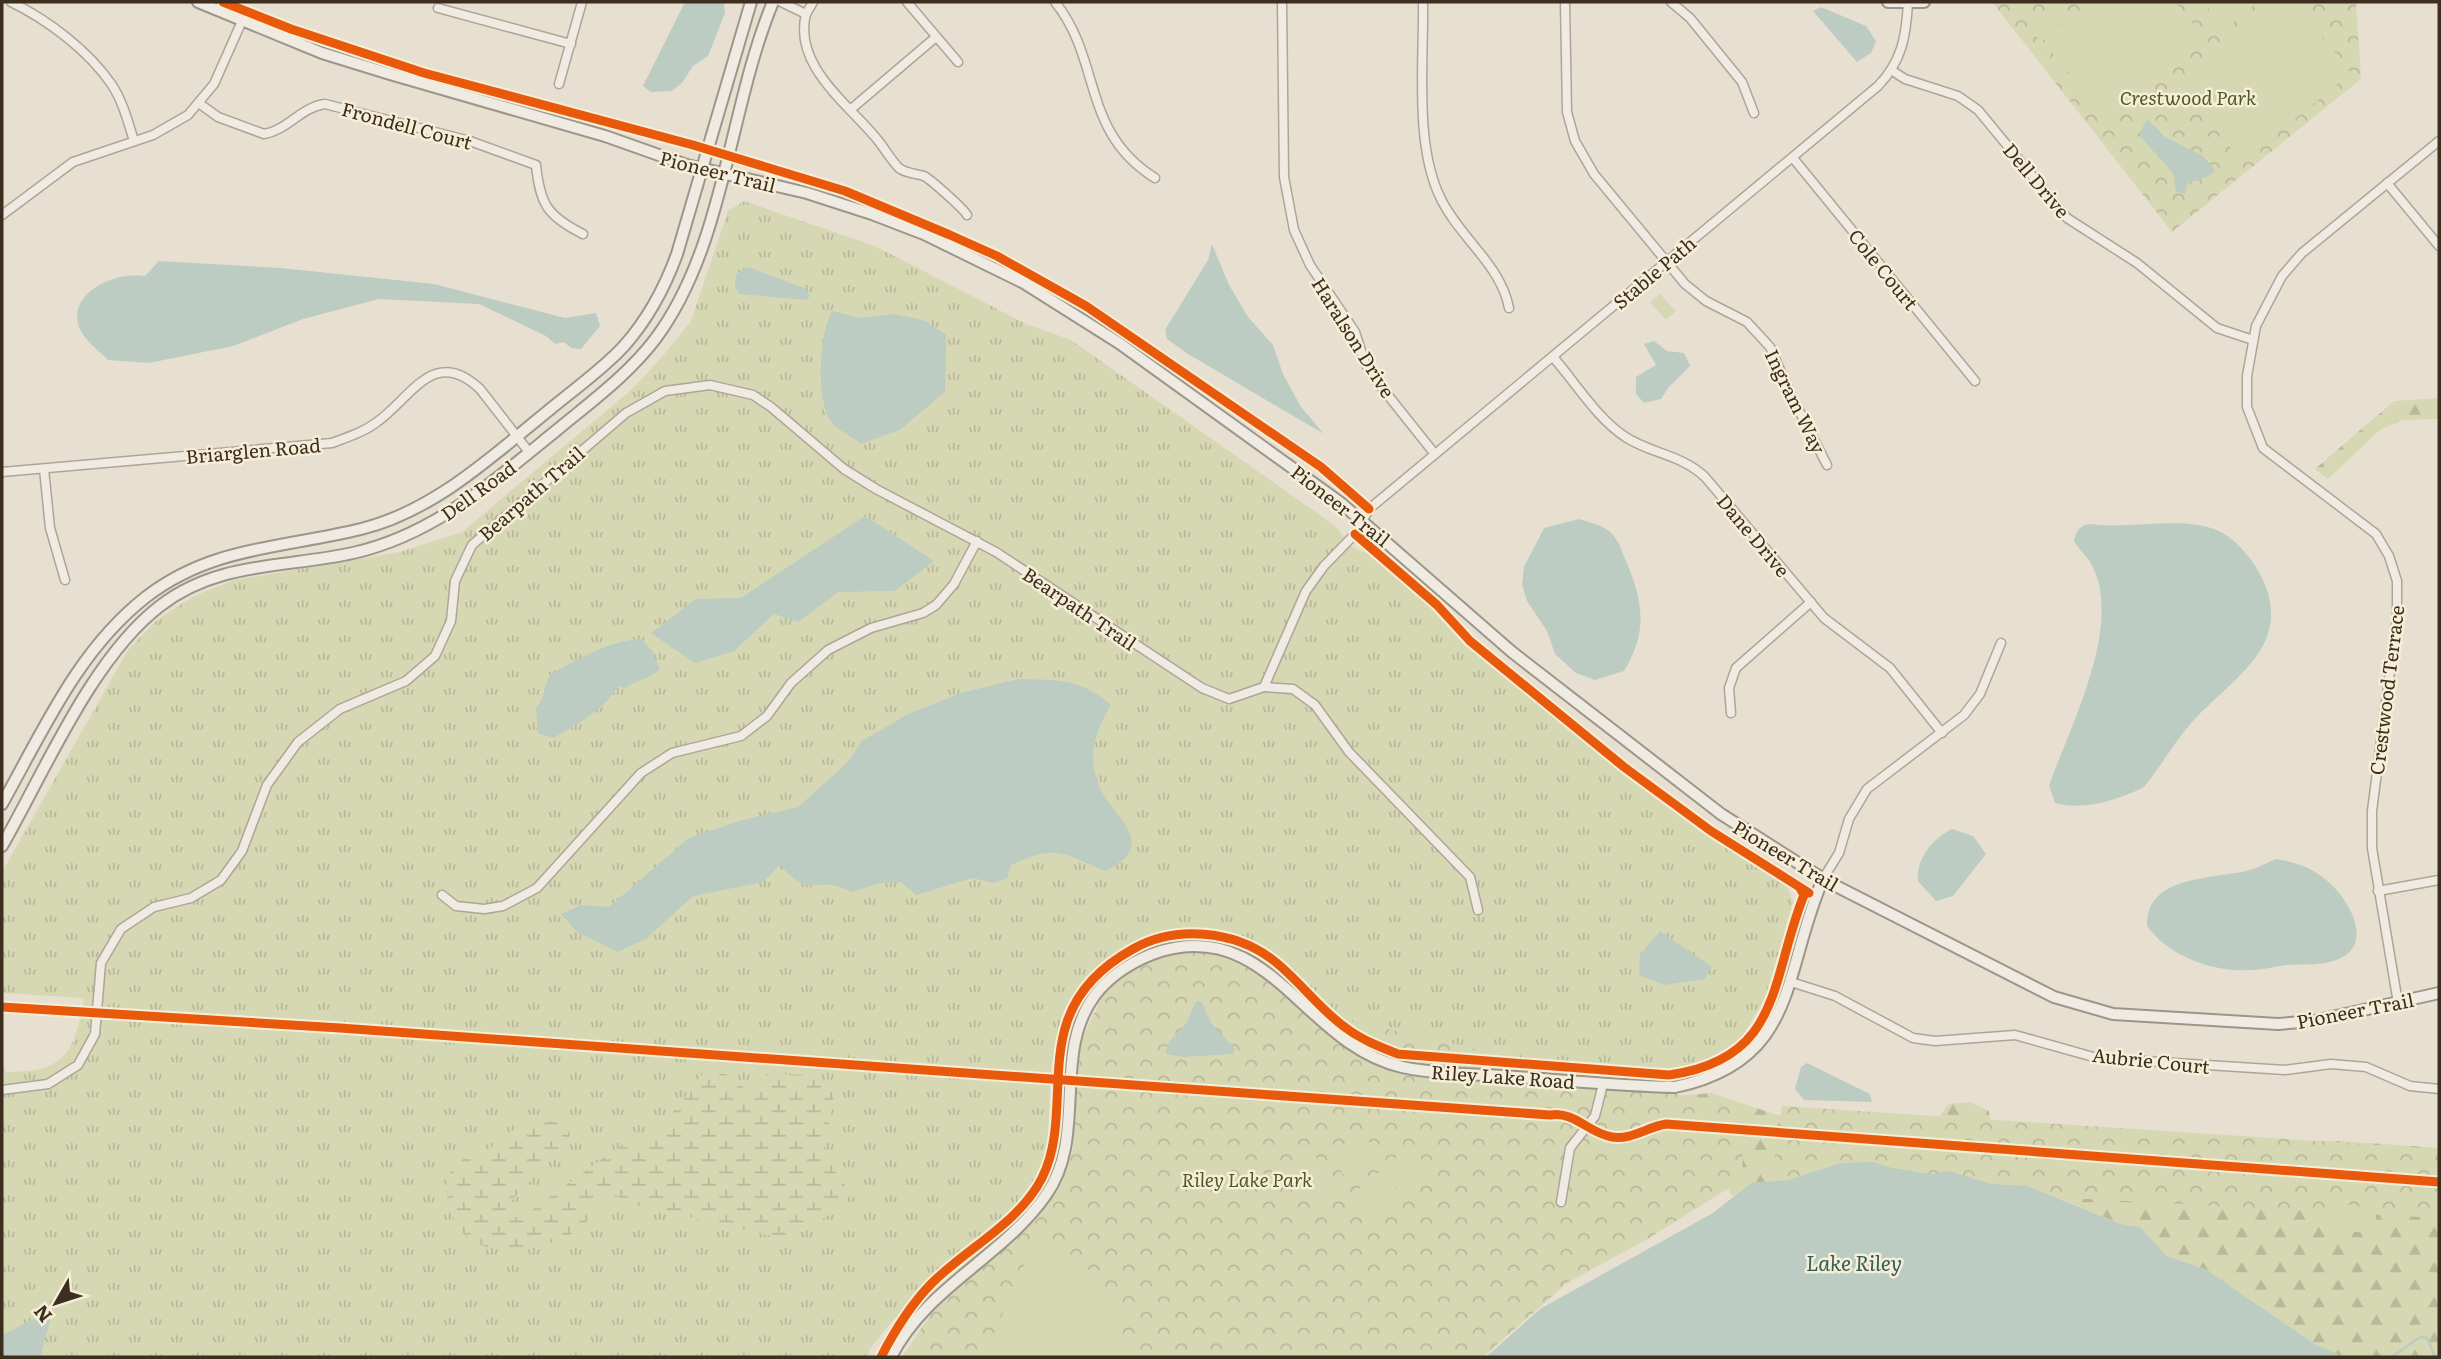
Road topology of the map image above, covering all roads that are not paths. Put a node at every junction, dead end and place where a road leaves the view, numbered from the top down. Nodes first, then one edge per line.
1 (11, 2) edge
2 (198, 2) edge
3 (582, 2) edge
4 (751, 2) edge
5 (773, 2) edge
6 (781, 2) edge
7 (813, 2) edge
8 (907, 2) edge
9 (1055, 2) edge
10 (1282, 2) edge
11 (1423, 2) edge
12 (1565, 2) edge
13 (1671, 2) edge
14 (1888, 2) edge
15 (1924, 2) edge
16 (1908, 3) edge
17 (438, 8) dead end
18 (806, 14) junction
19 (242, 21) junction
20 (936, 37) junction
21 (571, 44) junction
22 (958, 62) dead end
23 (1891, 70) junction
24 (559, 84) dead end
25 (200, 104) junction
26 (850, 110) junction
27 (1754, 113) dead end
28 (134, 141) junction
29 (2439, 141) edge
30 (1793, 158) junction
31 (702, 169) junction
32 (722, 174) junction
33 (1156, 178) dead end
34 (2387, 183) junction
35 (2, 215) edge
36 (967, 215) dead end
37 (583, 234) dead end
38 (2439, 246) edge
39 (1667, 261) junction
40 (1509, 308) dead end
41 (2253, 340) junction
42 (1553, 356) junction
43 (1975, 381) dead end
44 (516, 437) junction
45 (529, 452) junction
46 (1434, 453) junction
47 (1827, 465) dead end
48 (44, 469) junction
49 (2, 472) edge
50 (1363, 520) junction
51 (977, 541) junction
52 (65, 580) dead end
53 (1811, 602) junction
54 (2001, 643) dead end
55 (1264, 687) junction
56 (1731, 713) dead end
57 (1942, 733) junction
58 (2, 804) edge
59 (5, 832) edge
60 (2, 846) edge
61 (1823, 879) junction
62 (2439, 880) edge
63 (2378, 891) junction
64 (442, 895) dead end
65 (1478, 910) dead end
66 (1791, 982) junction
67 (2439, 993) edge
68 (2398, 1003) junction
69 (1603, 1084) junction
70 (2439, 1089) edge
71 (2, 1090) edge
72 (1561, 1202) dead end
73 (891, 1357) edge

1 - 28 street
2 - 19 main road, Pioneer Trail
3 - 21 street
4 - 31 main road, Dell Road
5 - 32 main road, Dell Road
6 - 18 street
7 - 18 street
8 - 20 street
9 - 33 street
10 - 46 street, Haralson Drive
11 - 40 street
12 - 39 street, Ingram Way
13 - 27 street
14 - 16 main road
15 - 16 main road
16 - 23 street, Stable Path
17 - 21 street
18 - 26 street
19 - 25 street
19 - 31 main road, Pioneer Trail
20 - 22 street
20 - 26 street
21 - 24 street
23 - 30 street, Stable Path
23 - 41 street, Dell Drive
25 - 28 street
25 - 37 street, Frondell Court
26 - 36 street
28 - 35 street
29 - 34 street, Crestwood Terrace
30 - 39 street, Stable Path
30 - 43 street, Cole Court
31 - 32 main road, Pioneer Trail
31 - 44 main road, Dell Road
32 - 45 main road, Dell Road
32 - 50 main road, Pioneer Trail
34 - 38 street
34 - 41 street, Crestwood Terrace
39 - 42 street, Stable Path
39 - 47 street, Ingram Way
41 - 63 street, Crestwood Terrace
42 - 46 street, Stable Path
42 - 53 street, Dane Drive
44 - 45 street, Briarglen Road
44 - 48 street, Briarglen Road
44 - 58 main road, Dell Road
45 - 59 main road, Dell Road
46 - 50 street, Stable Path
48 - 49 street, Briarglen Road
48 - 52 street
50 - 55 street
50 - 61 main road, Pioneer Trail
51 - 55 street, Bearpath Trail
51 - 64 street
51 - 71 street, Bearpath Trail
53 - 56 street
53 - 57 street, Dane Drive
54 - 57 street, Riley Lake Road
55 - 65 street, Bearpath Trail
57 - 61 street, Riley Lake Road
59 - 60 main road, Dell Road
61 - 66 main road, Riley Lake Road
61 - 68 main road, Pioneer Trail
62 - 63 street
63 - 68 street, Crestwood Terrace
66 - 69 main road, Riley Lake Road
66 - 70 street, Aubrie Court
67 - 68 main road, Pioneer Trail
69 - 72 street, Riley Lake Road
69 - 73 main road, Riley Lake Road

